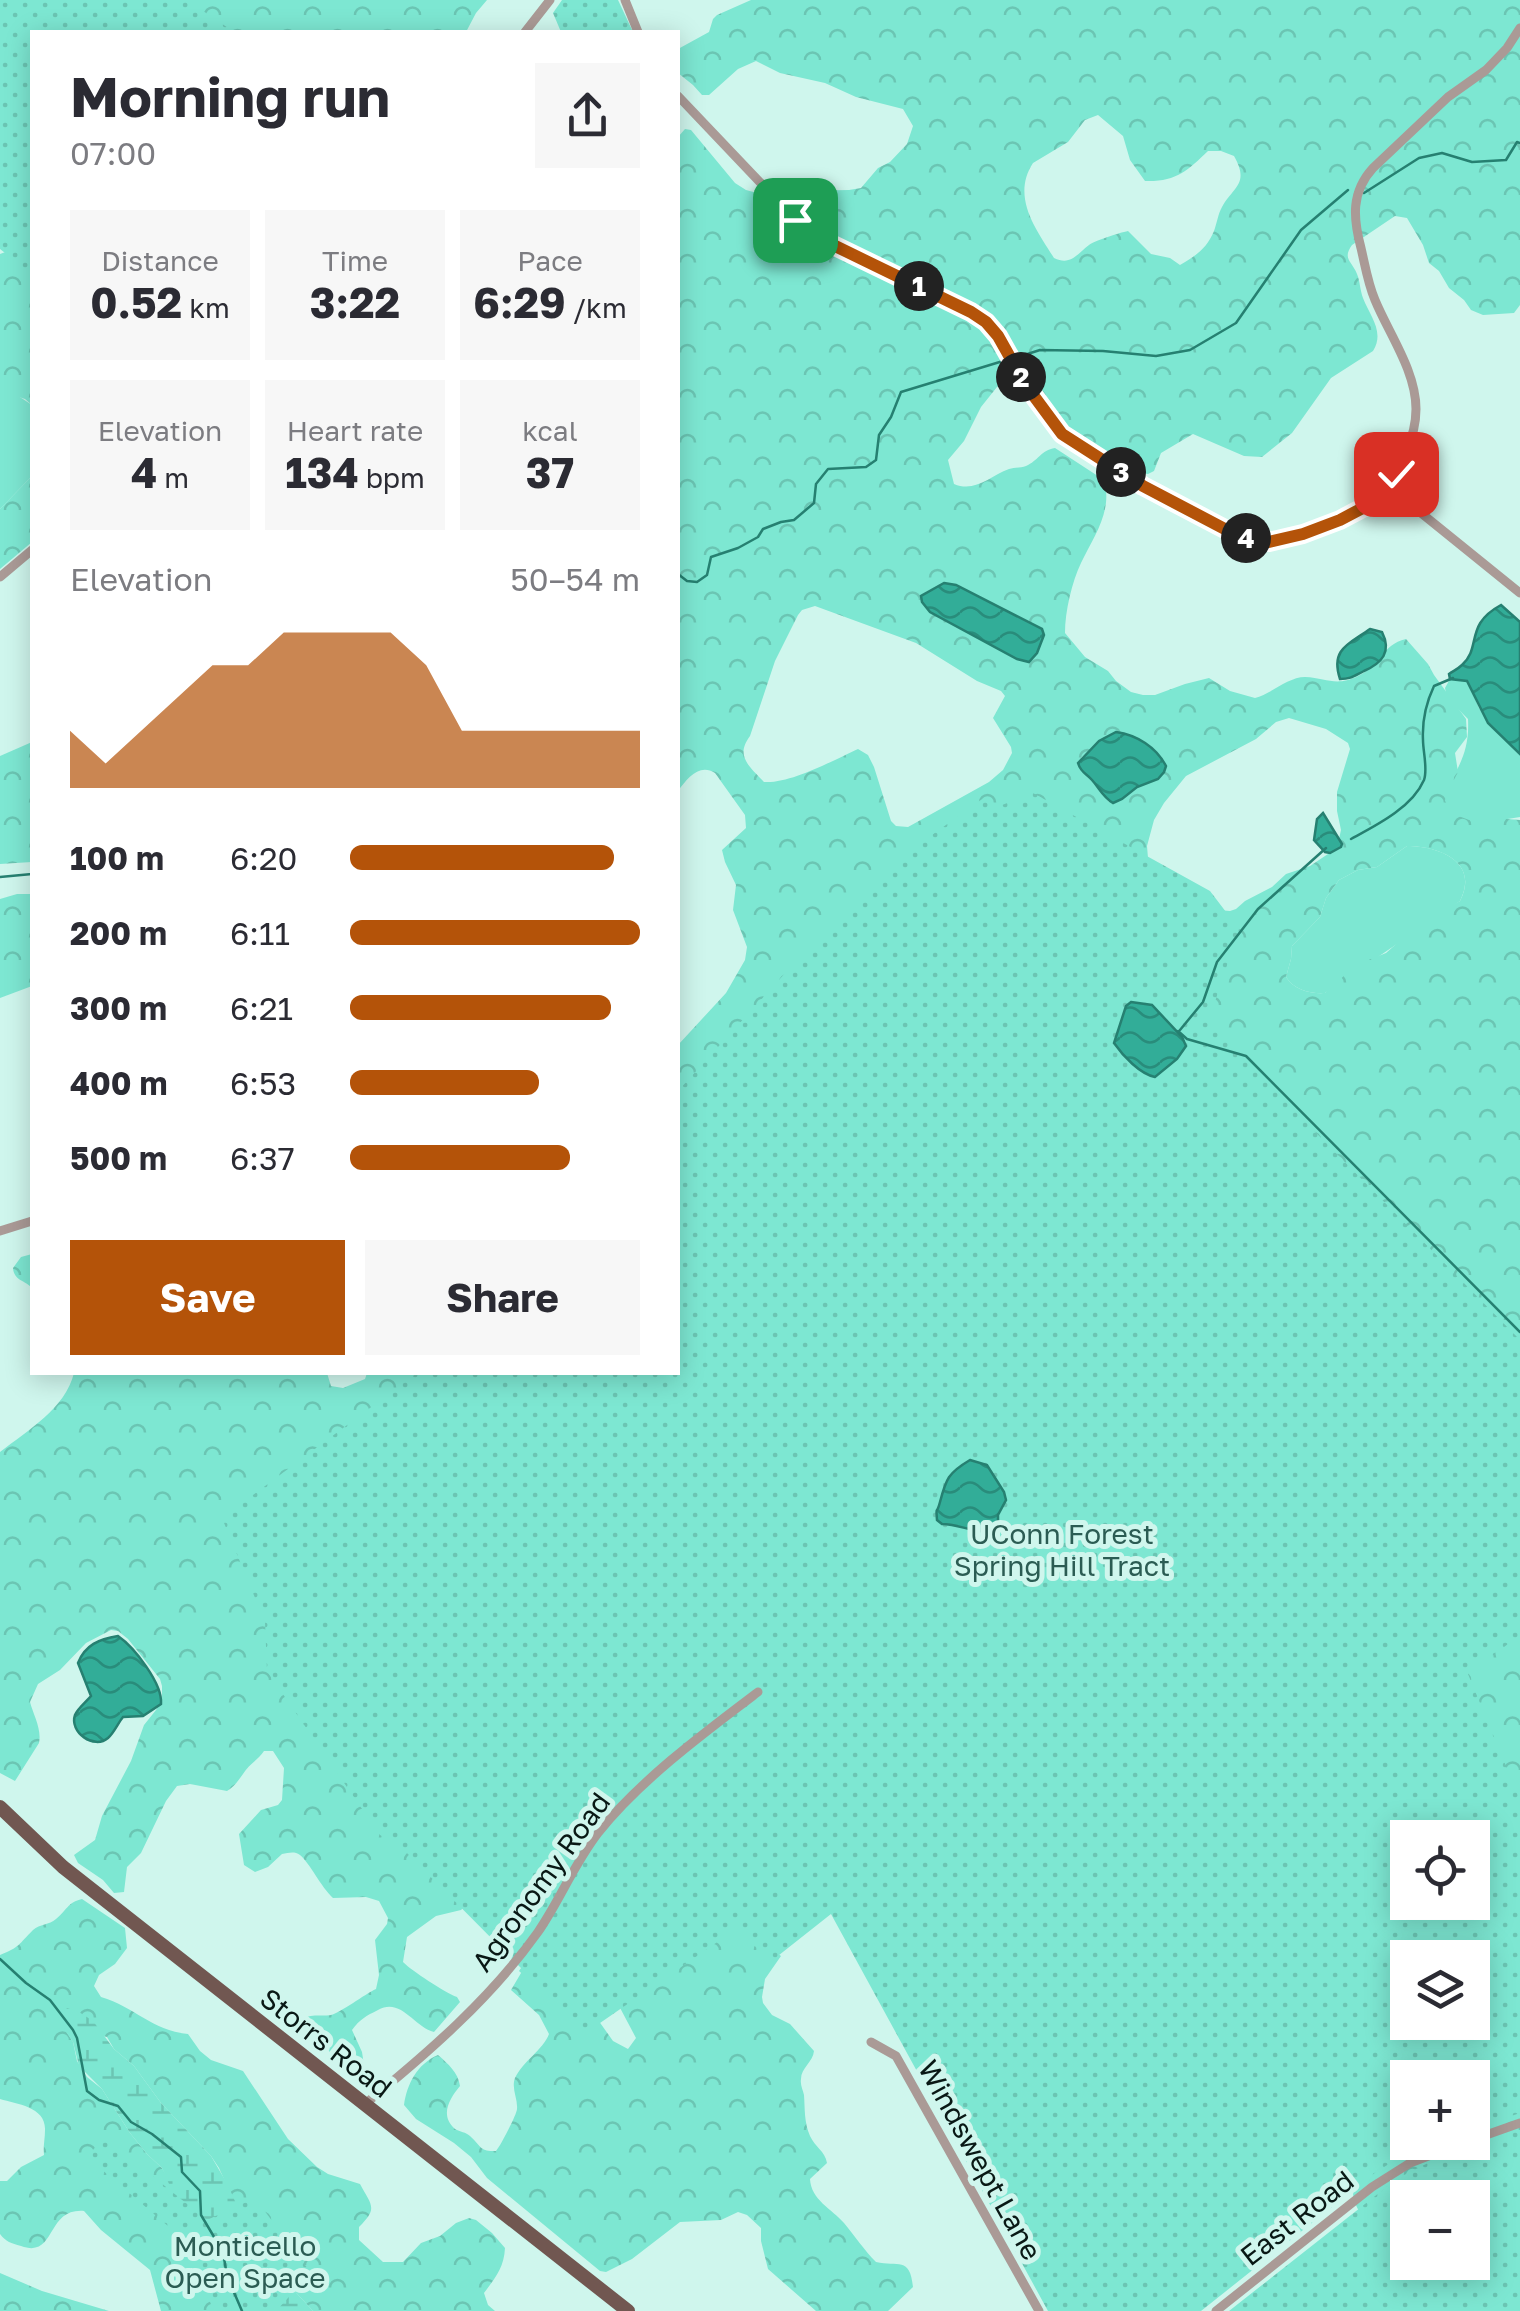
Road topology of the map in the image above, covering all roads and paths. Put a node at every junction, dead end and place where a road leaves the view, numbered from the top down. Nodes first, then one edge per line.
1 (550, 0) edge
2 (625, 0) edge
3 (1520, 28) edge
4 (527, 30) edge
5 (637, 30) edge
6 (680, 98) edge
7 (1396, 474) junction
8 (1404, 500) junction
9 (1374, 502) junction
10 (30, 552) edge
11 (0, 577) edge
12 (1520, 593) edge
13 (30, 1222) edge
14 (0, 1231) edge
15 (758, 1692) dead end
16 (0, 1807) edge
17 (872, 2042) dead end
18 (365, 2104) junction
19 (1520, 2123) edge
20 (1490, 2134) edge
21 (1418, 2160) edge
22 (628, 2311) edge
23 (1039, 2311) edge
24 (1216, 2311) edge

1 - 4 street
2 - 5 street
3 - 7 street
6 - 9 street
7 - 8 street
7 - 9 street
8 - 9 street
8 - 12 street
10 - 11 street
13 - 14 street
15 - 18 street, Agronomy Road
16 - 18 main road, Storrs Road
17 - 23 street, Windswept Lane
18 - 22 main road, Storrs Road
19 - 20 street
21 - 24 street, East Road

